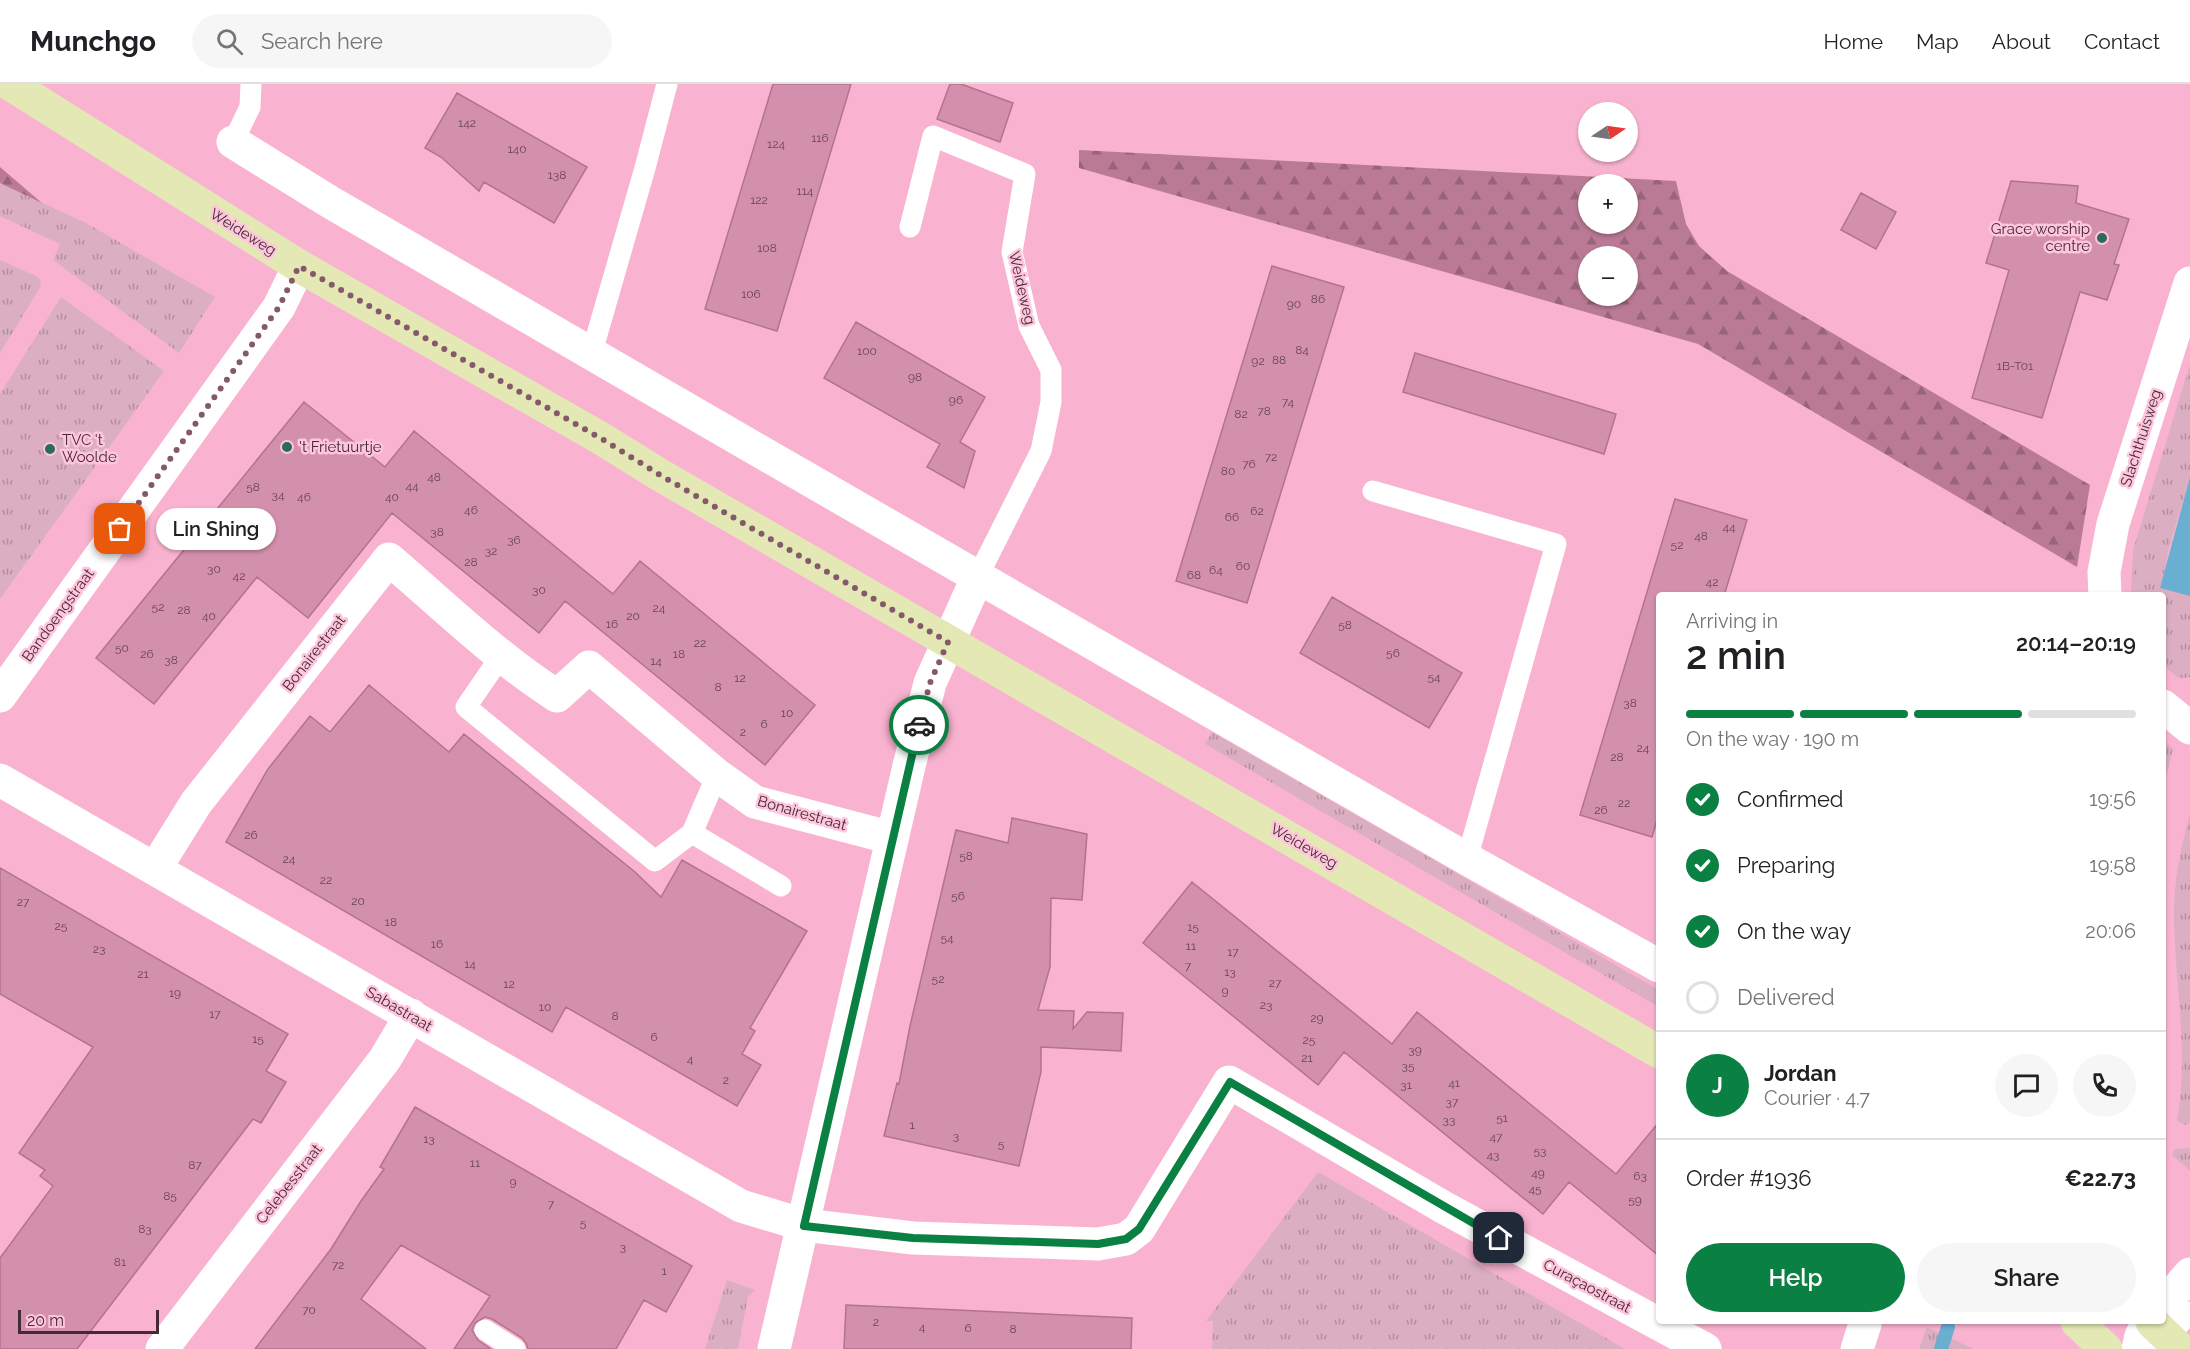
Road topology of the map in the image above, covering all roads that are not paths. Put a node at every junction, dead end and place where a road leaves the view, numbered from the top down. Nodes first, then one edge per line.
1 (10, 84) edge
2 (251, 84) edge
3 (667, 84) edge
4 (233, 142) joint
5 (910, 227) dead end
6 (299, 266) junction
7 (2190, 283) edge
8 (591, 352) junction
9 (1373, 491) dead end
10 (978, 576) junction
11 (2105, 592) edge
12 (948, 642) junction
13 (501, 656) junction
14 (0, 696) edge
15 (2166, 708) edge
16 (2190, 728) edge
17 (717, 775) junction
18 (0, 780) edge
19 (692, 833) junction
20 (892, 838) junction
21 (1467, 859) junction
22 (155, 869) junction
23 (782, 886) dead end
24 (1656, 964) edge
25 (411, 1015) junction
26 (1656, 1050) edge
27 (804, 1226) junction
28 (2190, 1274) edge
29 (2166, 1302) edge
30 (2190, 1311) edge
31 (1656, 1322) edge
32 (1659, 1324) edge
33 (2079, 1324) edge
34 (485, 1330) dead end
35 (2157, 1338) edge
36 (162, 1349) edge
37 (515, 1349) edge
38 (774, 1349) edge
39 (1705, 1349) edge
40 (2106, 1349) edge

1 - 6 main road, Weideweg
2 - 4 lane
3 - 8 lane
4 - 8 street
5 - 10 lane, Weideweg
6 - 12 main road, Weideweg
6 - 14 street, Bandoengstraat
7 - 11 street, Slachthuisweg
8 - 10 street
9 - 21 lane
10 - 12 street, Weideweg
10 - 21 street
12 - 20 street
12 - 26 main road, Weideweg
13 - 17 street, Bonairestraat
13 - 19 lane
13 - 22 street, Bonairestraat
15 - 16 street
17 - 19 lane
17 - 20 street, Bonairestraat
18 - 22 street, Sabastraat
19 - 23 lane
20 - 27 street
21 - 24 street
22 - 25 street, Sabastraat
25 - 27 street, Sabastraat
25 - 36 street, Celebesstraat
27 - 31 street, Curaçaostraat
27 - 38 street
28 - 29 street
30 - 35 lane
32 - 39 street, Curaçaostraat
33 - 40 main road
34 - 37 lane

